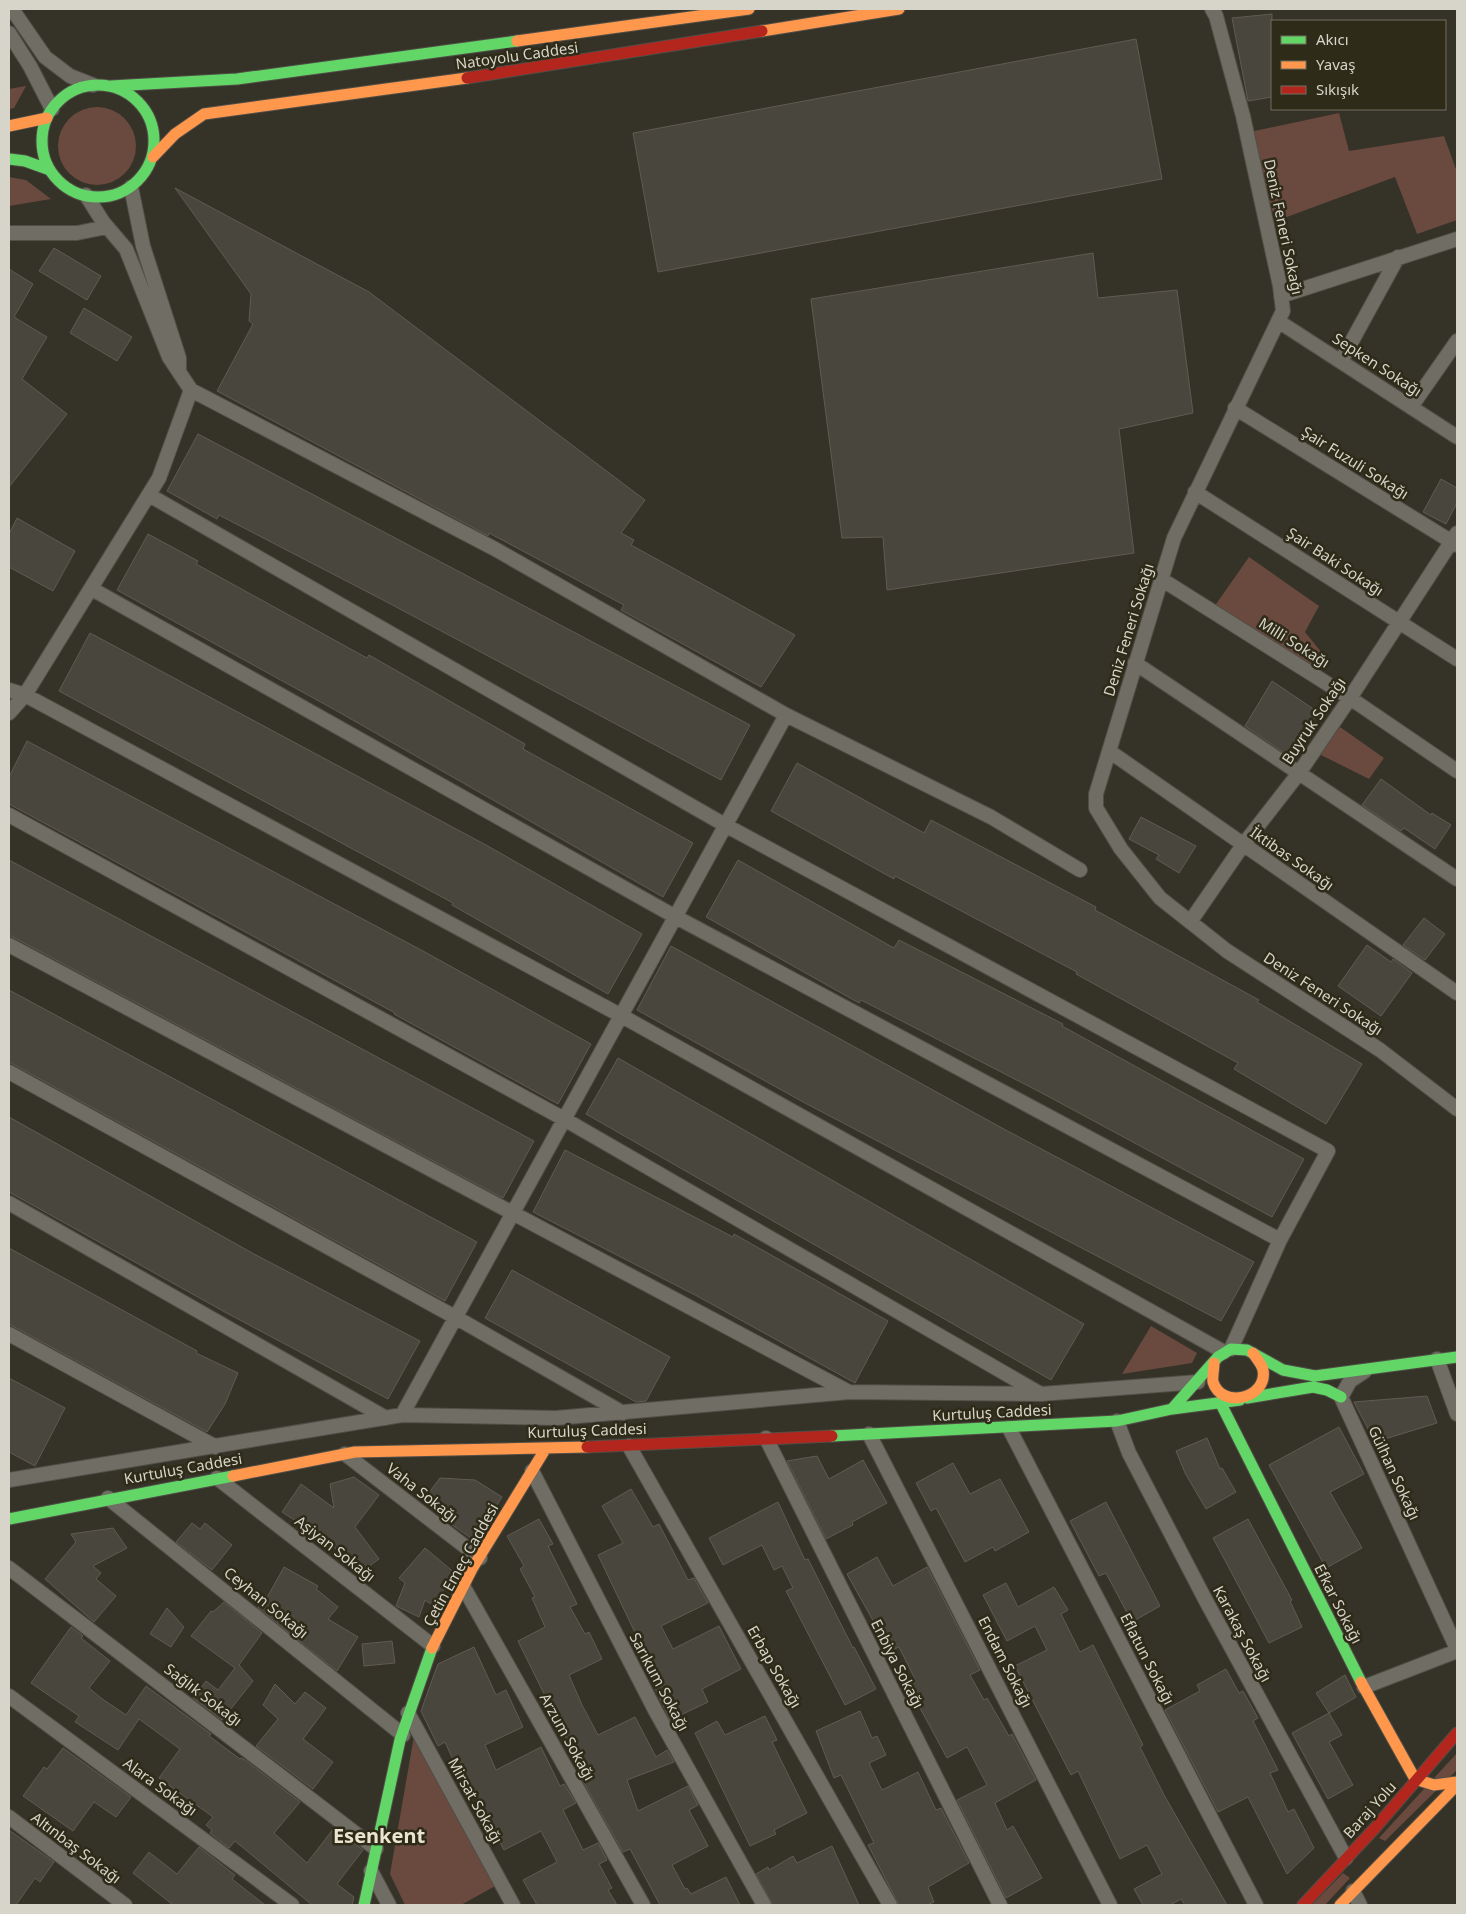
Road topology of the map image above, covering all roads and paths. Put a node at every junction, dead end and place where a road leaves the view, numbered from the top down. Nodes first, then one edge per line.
1 (12, 9) edge
2 (749, 9) edge
3 (899, 9) edge
4 (1215, 11) edge
5 (9, 33) edge
6 (92, 85) junction
7 (111, 86) junction
8 (49, 113) junction
9 (9, 126) edge
10 (153, 157) junction
11 (9, 159) edge
12 (50, 170) junction
13 (131, 187) junction
14 (86, 195) junction
15 (107, 227) junction
16 (9, 233) edge
17 (1457, 239) edge
18 (1398, 257) junction
19 (1281, 296) junction
20 (1278, 320) junction
21 (1457, 341) edge
22 (1341, 361) junction
23 (180, 372) junction
24 (191, 390) junction
25 (1411, 407) junction
26 (1235, 408) junction
27 (1457, 437) edge
28 (1195, 492) junction
29 (149, 495) junction
30 (1455, 540) edge
31 (1161, 579) junction
32 (92, 588) junction
33 (1399, 621) junction
34 (1457, 659) edge
35 (1135, 663) junction
36 (9, 681) edge
37 (9, 690) edge
38 (25, 694) junction
39 (1350, 698) junction
40 (9, 712) edge
41 (786, 715) junction
42 (1109, 751) junction
43 (1457, 770) edge
44 (1299, 773) junction
45 (9, 815) edge
46 (725, 825) junction
47 (1242, 845) junction
48 (1080, 870) dead end
49 (1457, 879) edge
50 (674, 916) junction
51 (1190, 922) junction
52 (9, 945) edge
53 (1457, 993) edge
54 (620, 1015) junction
55 (9, 1072) edge
56 (1457, 1109) edge
57 (564, 1119) junction
58 (9, 1203) edge
59 (513, 1211) junction
60 (1280, 1240) junction
61 (455, 1317) junction
62 (9, 1334) edge
63 (1227, 1350) junction
64 (1253, 1353) junction
65 (1457, 1357) edge
66 (1437, 1358) junction
67 (1214, 1364) junction
68 (1366, 1370) junction
69 (1198, 1382) junction
70 (850, 1392) junction
71 (1041, 1394) junction
72 (1341, 1397) junction
73 (1244, 1399) junction
74 (1220, 1402) junction
75 (1172, 1409) junction
76 (623, 1413) junction
77 (1457, 1414) edge
78 (402, 1415) junction
79 (386, 1418) junction
80 (1117, 1421) junction
81 (1009, 1428) junction
82 (869, 1434) junction
83 (766, 1438) junction
84 (629, 1446) junction
85 (216, 1447) junction
86 (546, 1448) junction
87 (345, 1454) junction
88 (532, 1471) junction
89 (217, 1478) junction
90 (9, 1480) edge
91 (108, 1498) junction
92 (9, 1519) edge
93 (480, 1558) junction
94 (9, 1568) edge
95 (463, 1586) junction
96 (433, 1646) junction
97 (1457, 1650) edge
98 (1364, 1687) junction
99 (9, 1696) edge
100 (408, 1713) junction
101 (1457, 1733) edge
102 (403, 1735) junction
103 (1415, 1779) junction
104 (1457, 1784) edge
105 (9, 1817) edge
106 (376, 1849) junction
107 (1346, 1858) junction
108 (371, 1872) junction
109 (1353, 1891) junction
110 (124, 1905) edge
111 (292, 1905) edge
112 (364, 1905) edge
113 (389, 1905) edge
114 (513, 1905) edge
115 (643, 1905) edge
116 (764, 1905) edge
117 (890, 1905) edge
118 (1000, 1905) edge
119 (1110, 1905) edge
120 (1256, 1905) edge
121 (1303, 1905) edge
122 (1340, 1905) edge
123 (1360, 1905) edge

1 - 6 street
2 - 7 main road, Natoyolu Caddesi
3 - 10 main road, Natoyolu Caddesi
4 - 19 street, Deniz Feneri Sokağı
5 - 8 street
6 - 7 main road
6 - 8 main road
7 - 10 main road
8 - 9 main road
8 - 12 main road
10 - 13 main road
11 - 12 main road
12 - 14 main road
13 - 14 main road
13 - 23 street
14 - 15 street
15 - 16 street
15 - 23 street
17 - 18 street
18 - 19 street
18 - 22 street
19 - 20 street, Deniz Feneri Sokağı
20 - 22 street, Sepken Sokağı
20 - 26 street, Deniz Feneri Sokağı
21 - 25 street
22 - 25 street, Sepken Sokağı
23 - 24 street
24 - 29 street
24 - 41 street
25 - 27 street, Sepken Sokağı
26 - 28 street, Deniz Feneri Sokağı
26 - 30 street, Şair Fuzuli Sokağı
28 - 31 street, Deniz Feneri Sokağı
28 - 33 street, Şair Baki Sokağı
29 - 32 street
29 - 46 street
30 - 33 street, Buyruk Sokağı
31 - 35 street, Deniz Feneri Sokağı
31 - 39 street, Milli Sokağı
32 - 38 street
32 - 50 street
33 - 34 street, Şair Baki Sokağı
33 - 39 street, Buyruk Sokağı
35 - 42 street, Deniz Feneri Sokağı
35 - 44 street
36 - 38 street
37 - 38 street
38 - 40 street
38 - 54 street
39 - 43 street, Milli Sokağı
39 - 44 street, Buyruk Sokağı
41 - 46 street
41 - 48 street
42 - 47 street, İktibas Sokağı
42 - 51 street, Deniz Feneri Sokağı
44 - 47 street, Buyruk Sokağı
44 - 49 street
45 - 57 street
46 - 50 street
46 - 60 street
47 - 51 street, Buyruk Sokağı
47 - 53 street, İktibas Sokağı
50 - 54 street
50 - 60 street
51 - 56 street, Deniz Feneri Sokağı
52 - 59 street
54 - 57 street
54 - 63 street
55 - 61 street
57 - 59 street
57 - 71 street
58 - 79 street
59 - 61 street
59 - 70 street
60 - 63 street
61 - 76 street
61 - 78 street
62 - 85 street
63 - 64 main road
63 - 67 main road
64 - 68 main road
64 - 73 main road
65 - 66 main road
66 - 68 main road
66 - 77 street
67 - 69 main road
67 - 73 main road
68 - 72 street
69 - 71 street
69 - 75 main road
70 - 71 street
70 - 76 street
72 - 73 main road
72 - 97 street, Gülhan Sokağı
73 - 74 main road, Kurtuluş Caddesi
74 - 75 main road, Kurtuluş Caddesi
74 - 98 main road, Efkar Sokağı
75 - 80 main road, Kurtuluş Caddesi
76 - 78 street
78 - 79 street
79 - 85 street
80 - 81 main road, Kurtuluş Caddesi
80 - 107 street, Karakaş Sokağı
81 - 82 main road, Kurtuluş Caddesi
81 - 120 street, Eflatun Sokağı
82 - 83 main road, Kurtuluş Caddesi
82 - 119 street, Endam Sokağı
83 - 84 main road, Kurtuluş Caddesi
83 - 118 street, Enbiya Sokağı
84 - 86 main road, Kurtuluş Caddesi
84 - 117 street, Erbap Sokağı
85 - 90 street
86 - 87 main road, Kurtuluş Caddesi
86 - 88 main road, Çetin Emeç Caddesi
87 - 89 main road, Kurtuluş Caddesi
87 - 93 street, Vaha Sokağı
88 - 93 main road, Çetin Emeç Caddesi
88 - 116 street, Sarıkum Sokağı
89 - 91 main road, Kurtuluş Caddesi
89 - 96 street, Aşiyan Sokağı
91 - 92 main road, Kurtuluş Caddesi
91 - 102 street, Ceyhan Sokağı
93 - 95 main road, Çetin Emeç Caddesi
94 - 106 street, Sağlık Sokağı
95 - 96 main road, Çetin Emeç Caddesi
95 - 115 street, Arzum Sokağı
96 - 100 main road, Çetin Emeç Caddesi
97 - 98 street
98 - 103 main road, Efkar Sokağı
99 - 111 street, Alara Sokağı
100 - 102 main road, Çetin Emeç Caddesi
100 - 114 street, Mirsat Sokağı
101 - 103 main road, Baraj Yolu
102 - 106 main road, Çetin Emeç Caddesi
103 - 104 main road
103 - 107 main road, Baraj Yolu
104 - 109 main road
105 - 110 street, Altınbaş Sokağı
106 - 108 main road, Çetin Emeç Caddesi
107 - 121 main road, Baraj Yolu
108 - 112 main road, Çetin Emeç Caddesi
108 - 113 street
109 - 122 main road
109 - 123 street

